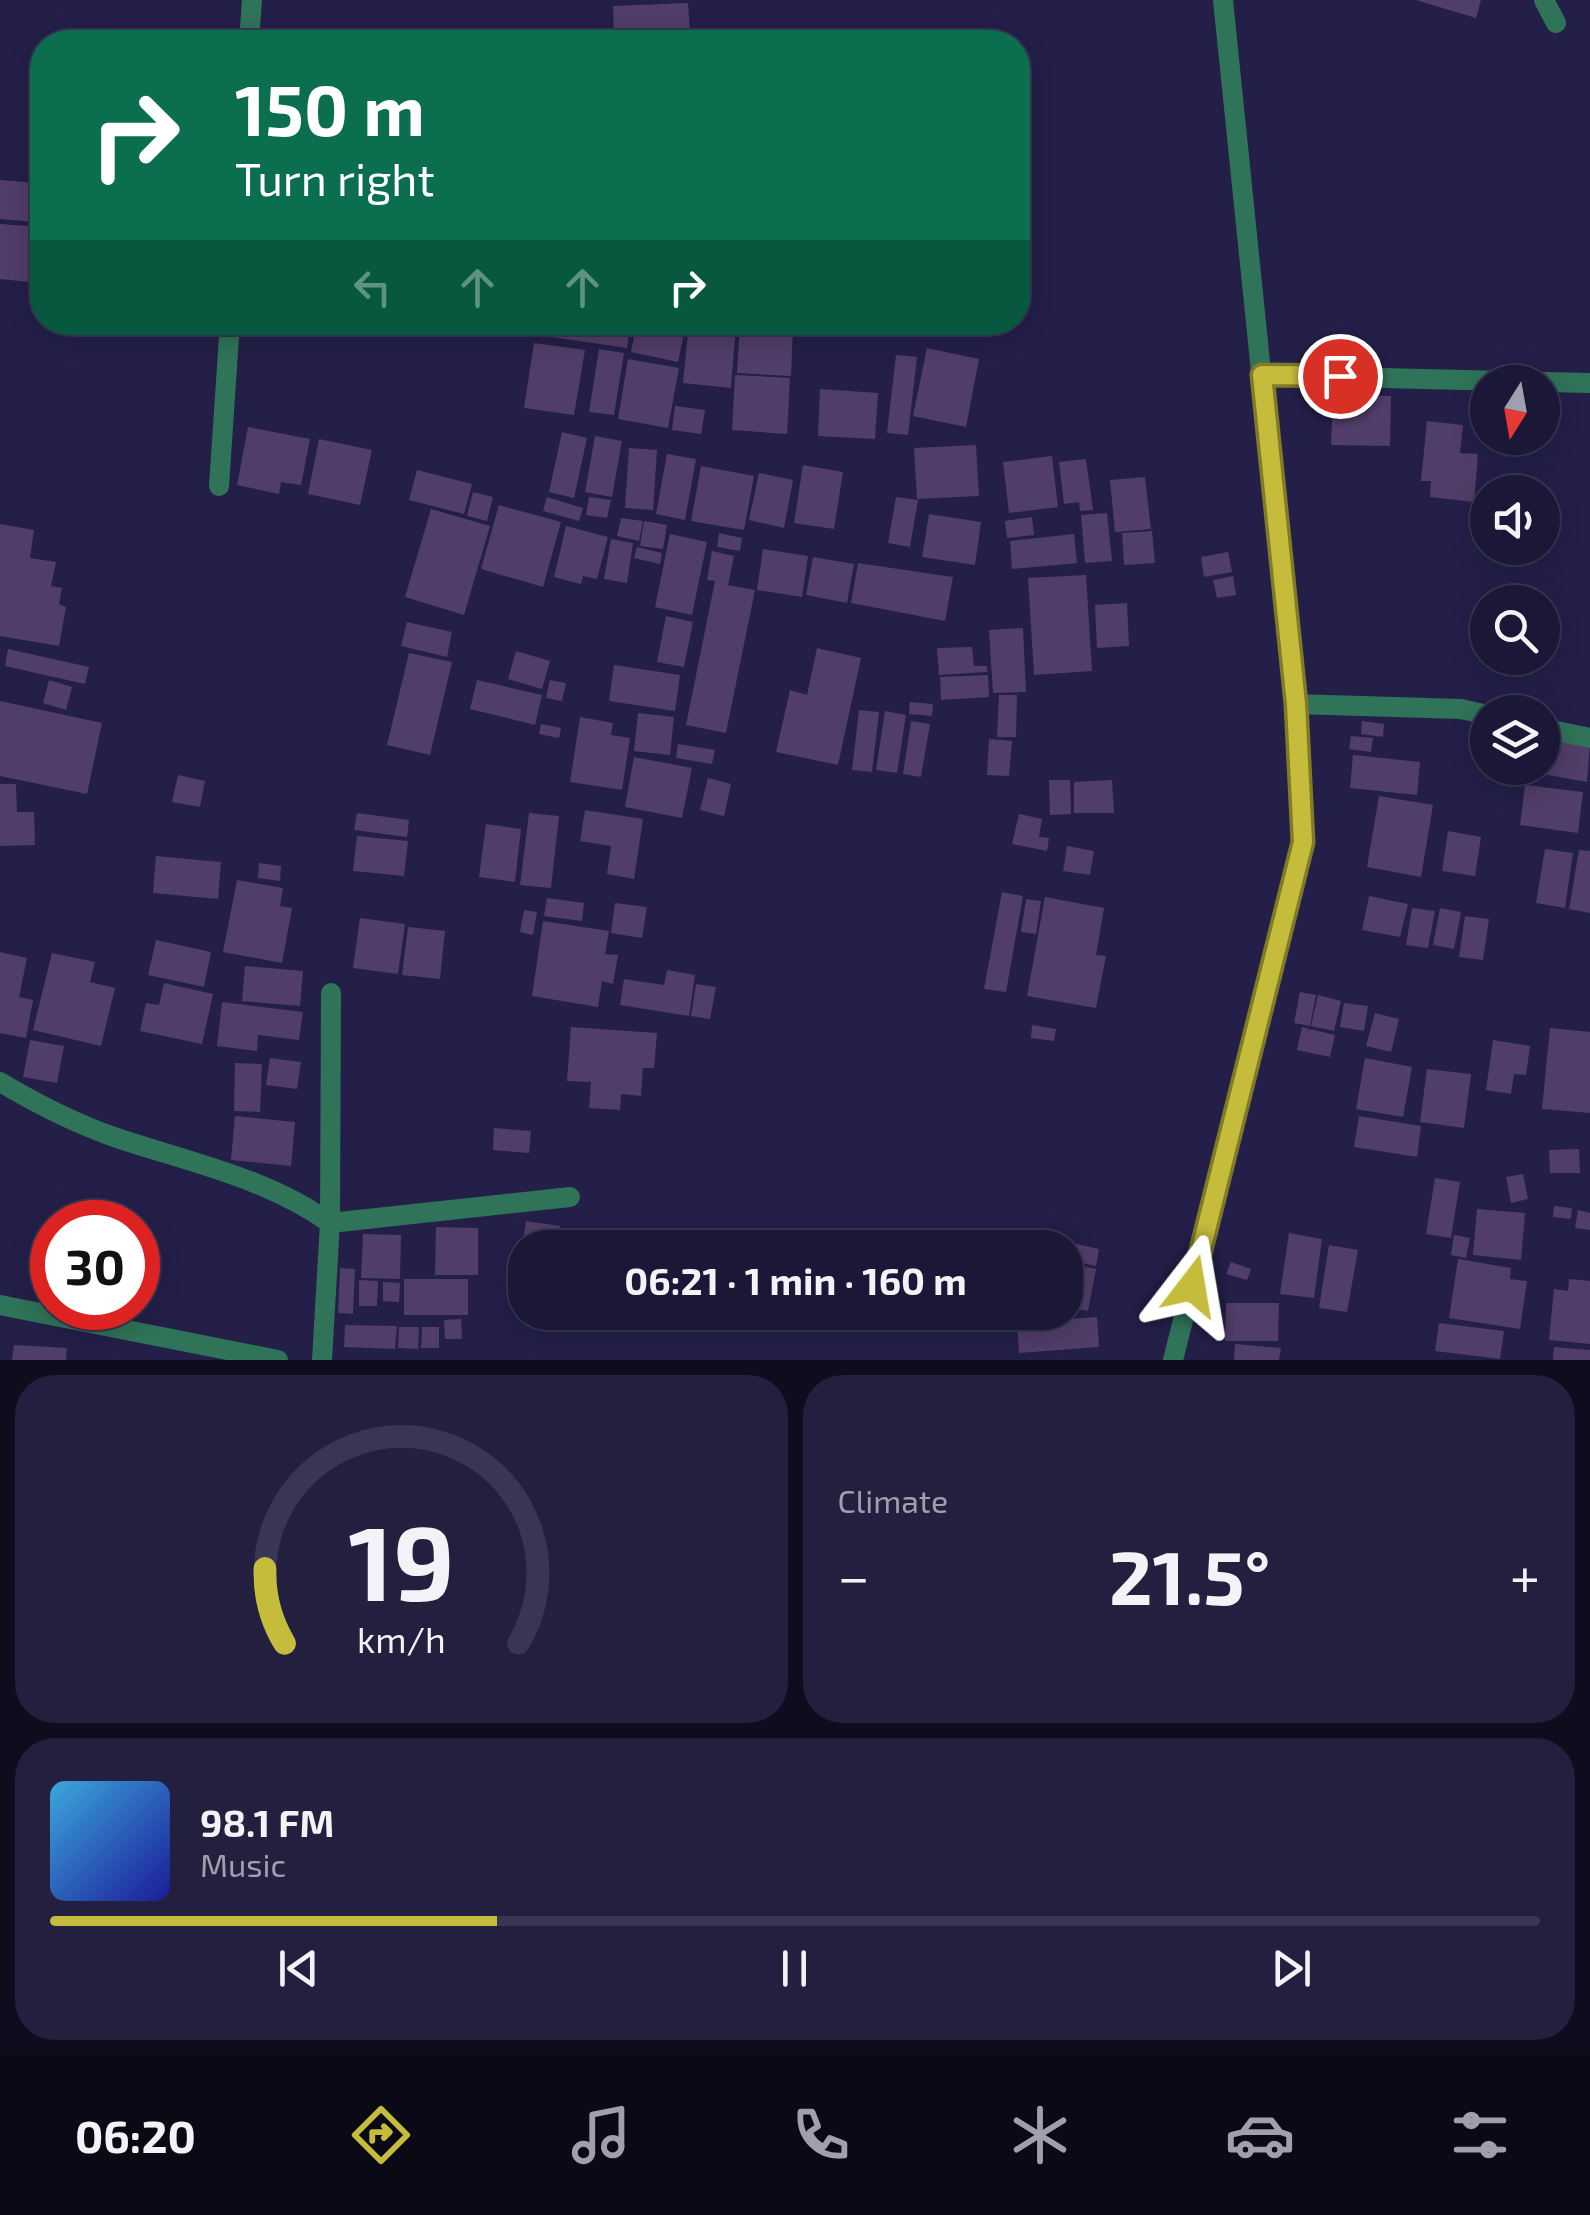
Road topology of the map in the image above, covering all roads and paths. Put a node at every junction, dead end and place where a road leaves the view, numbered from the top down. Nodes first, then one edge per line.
1 (252, 0) edge
2 (1224, 0) edge
3 (1544, 0) edge
4 (1556, 23) dead end
5 (251, 30) edge
6 (229, 335) edge
7 (1262, 375) junction
8 (1590, 382) edge
9 (219, 486) dead end
10 (1296, 704) junction
11 (1470, 712) edge
12 (1560, 732) edge
13 (1590, 738) edge
14 (331, 993) dead end
15 (0, 1082) edge
16 (570, 1197) dead end
17 (330, 1223) junction
18 (0, 1305) edge
19 (278, 1360) edge
20 (322, 1360) edge
21 (1173, 1360) edge

1 - 5 street
2 - 7 street
3 - 4 street
6 - 9 street
7 - 8 street
7 - 10 street
10 - 11 street
10 - 21 street
12 - 13 street
14 - 17 street
15 - 17 street
16 - 17 street
17 - 20 street
18 - 19 street

